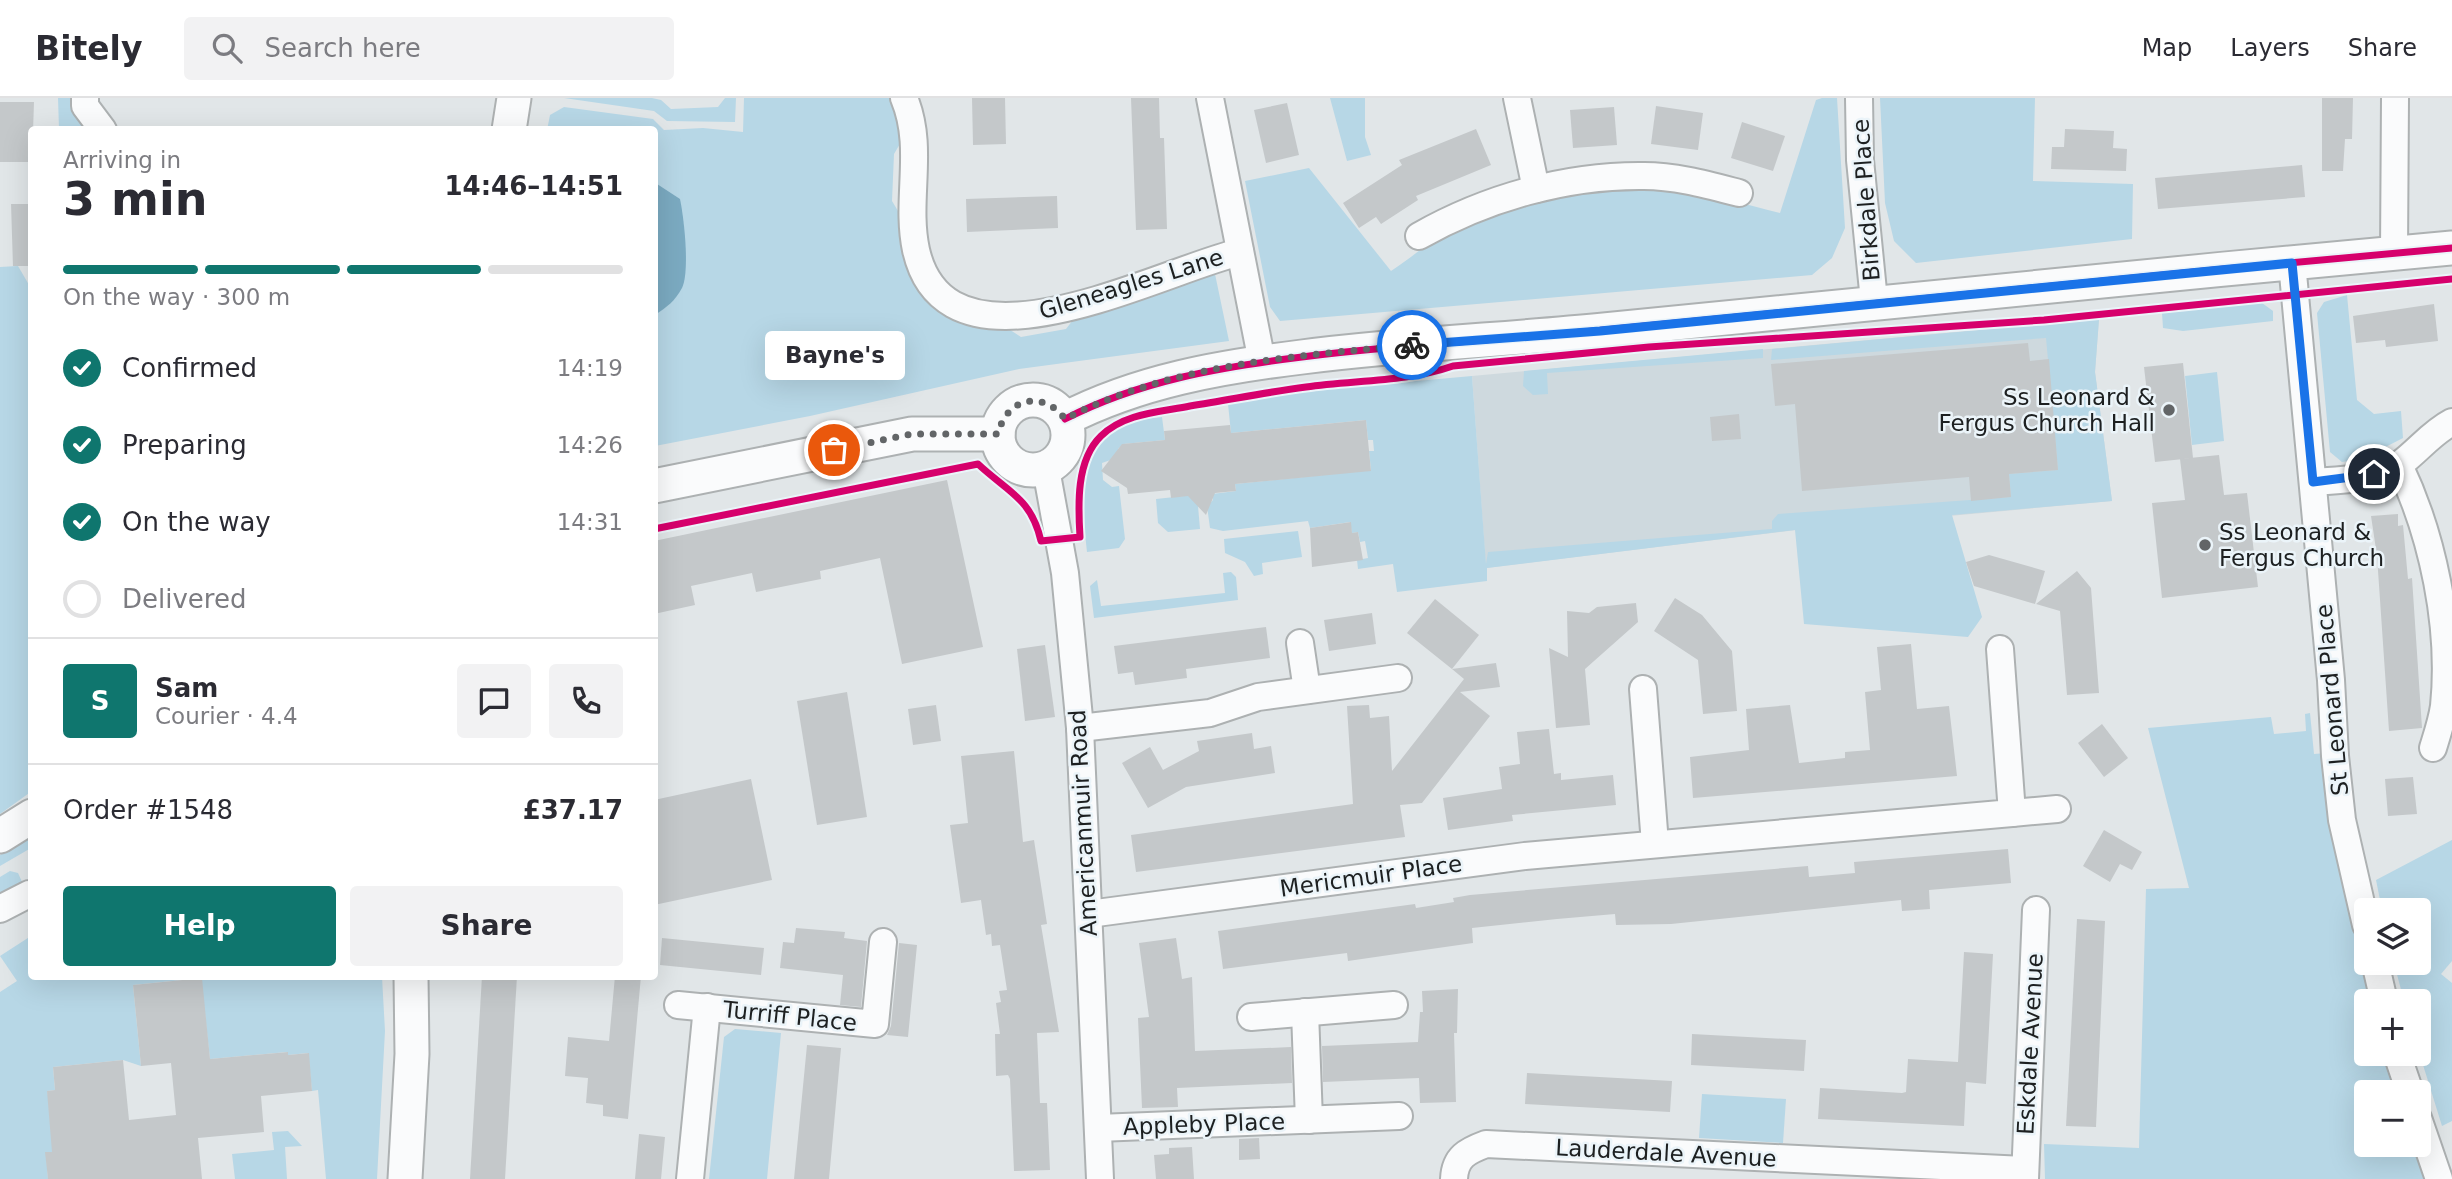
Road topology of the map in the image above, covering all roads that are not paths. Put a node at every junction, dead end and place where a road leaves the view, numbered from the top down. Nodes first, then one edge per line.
1 (85, 98) edge
2 (514, 98) edge
3 (904, 98) edge
4 (1210, 98) edge
5 (1517, 98) edge
6 (1859, 98) edge
7 (2395, 98) edge
8 (100, 126) edge
9 (510, 126) edge
10 (1536, 189) junction
11 (1739, 193) dead end
12 (1419, 236) dead end
13 (2452, 248) edge
14 (1240, 252) junction
15 (2394, 253) junction
16 (2292, 263) junction
17 (1874, 301) junction
18 (1262, 362) junction
19 (1065, 419) junction
20 (2452, 422) edge
21 (998, 434) junction
22 (2399, 465) junction
23 (1046, 469) junction
24 (2313, 482) junction
25 (658, 485) edge
26 (2448, 622) edge
27 (1300, 643) dead end
28 (2000, 649) dead end
29 (1398, 678) dead end
30 (1643, 689) dead end
31 (1307, 690) junction
32 (1080, 728) junction
33 (2433, 748) dead end
34 (2057, 809) dead end
35 (2012, 813) junction
36 (28, 818) edge
37 (0, 836) edge
38 (1655, 844) junction
39 (28, 895) edge
40 (2360, 898) edge
41 (0, 909) edge
42 (2036, 910) dead end
43 (1089, 915) junction
44 (883, 942) dead end
45 (411, 980) edge
46 (678, 1005) dead end
47 (1394, 1005) dead end
48 (707, 1007) junction
49 (1305, 1012) junction
50 (1251, 1017) dead end
51 (1399, 1116) dead end
52 (1310, 1120) junction
53 (1098, 1128) junction
54 (2431, 1156) edge
55 (1742, 1168) edge
56 (2025, 1175) edge
57 (405, 1179) edge
58 (690, 1179) edge
59 (1100, 1179) edge
60 (1454, 1179) edge
61 (2439, 1179) edge

1 - 8 street
2 - 9 street
3 - 14 street, Gleneagles Lane
4 - 14 street
5 - 10 street
6 - 17 street, Birkdale Place
7 - 15 street
10 - 11 street
10 - 12 street
13 - 15 street
14 - 18 street
15 - 16 street
16 - 17 street
16 - 24 street, St Leonard Place
17 - 18 street
18 - 19 street
19 - 21 street
19 - 23 street
20 - 22 street
21 - 23 street
21 - 25 street
22 - 24 street
22 - 26 street
23 - 32 street, Americanmuir Road
24 - 40 street, St Leonard Place
26 - 33 street
27 - 31 street
28 - 35 street
29 - 31 street
30 - 38 street
31 - 32 street
32 - 43 street, Americanmuir Road
34 - 35 street, Mericmuir Place
35 - 38 street, Mericmuir Place
36 - 37 street
38 - 43 street, Mericmuir Place
39 - 41 street
42 - 56 street, Eskdale Avenue
43 - 53 street, Americanmuir Road
44 - 48 street, Turriff Place
45 - 57 street
46 - 48 street, Turriff Place
47 - 49 street
48 - 58 street, Turriff Place
49 - 50 street
49 - 52 street, Appleby Place
51 - 52 street, Appleby Place
52 - 53 street, Appleby Place
53 - 59 street, Americanmuir Road
54 - 61 street
55 - 56 street, Lauderdale Avenue
55 - 60 street, Lauderdale Avenue

